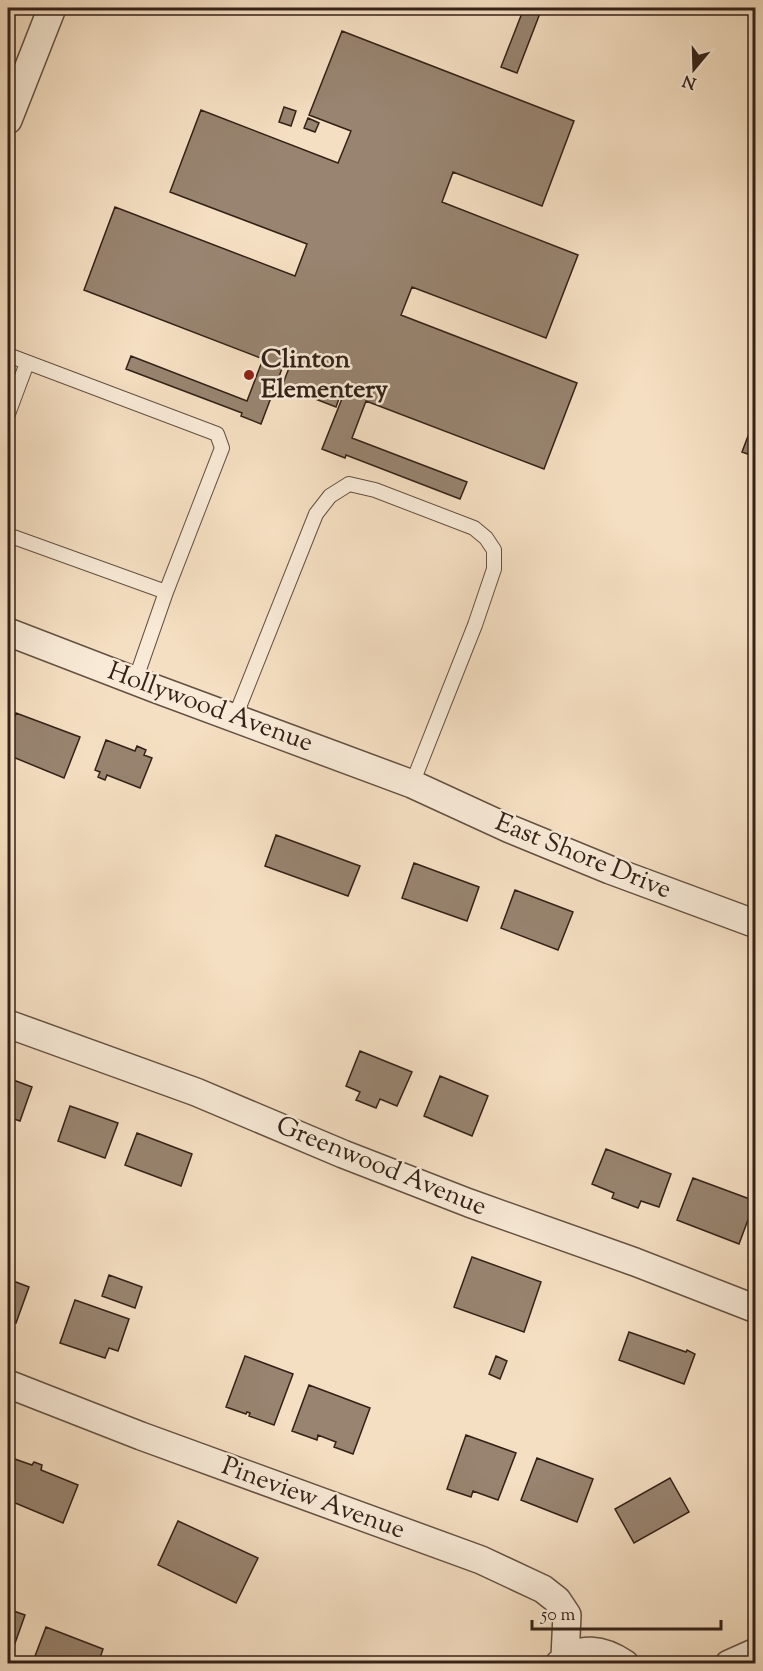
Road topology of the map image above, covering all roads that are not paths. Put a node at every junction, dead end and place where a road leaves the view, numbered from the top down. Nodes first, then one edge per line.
1 (52, 8) edge
2 (8, 120) edge
3 (8, 355) edge
4 (27, 363) junction
5 (8, 414) edge
6 (8, 535) edge
7 (166, 592) junction
8 (8, 632) edge
9 (135, 681) junction
10 (235, 717) junction
11 (412, 784) junction
12 (756, 924) edge
13 (8, 1024) edge
14 (756, 1310) edge
15 (8, 1384) edge
16 (756, 1652) edge
17 (562, 1660) edge
18 (625, 1664) edge
19 (729, 1664) edge

1 - 2 street
3 - 4 lane
4 - 5 lane
4 - 7 lane
6 - 7 lane
7 - 9 lane
8 - 9 street, Hollywood Avenue
9 - 10 street, Hollywood Avenue
10 - 11 street, Hollywood Avenue
10 - 11 lane
11 - 12 street, East Shore Drive
13 - 14 street, Greenwood Avenue
15 - 17 street, Pineview Avenue
16 - 19 street
17 - 18 street

